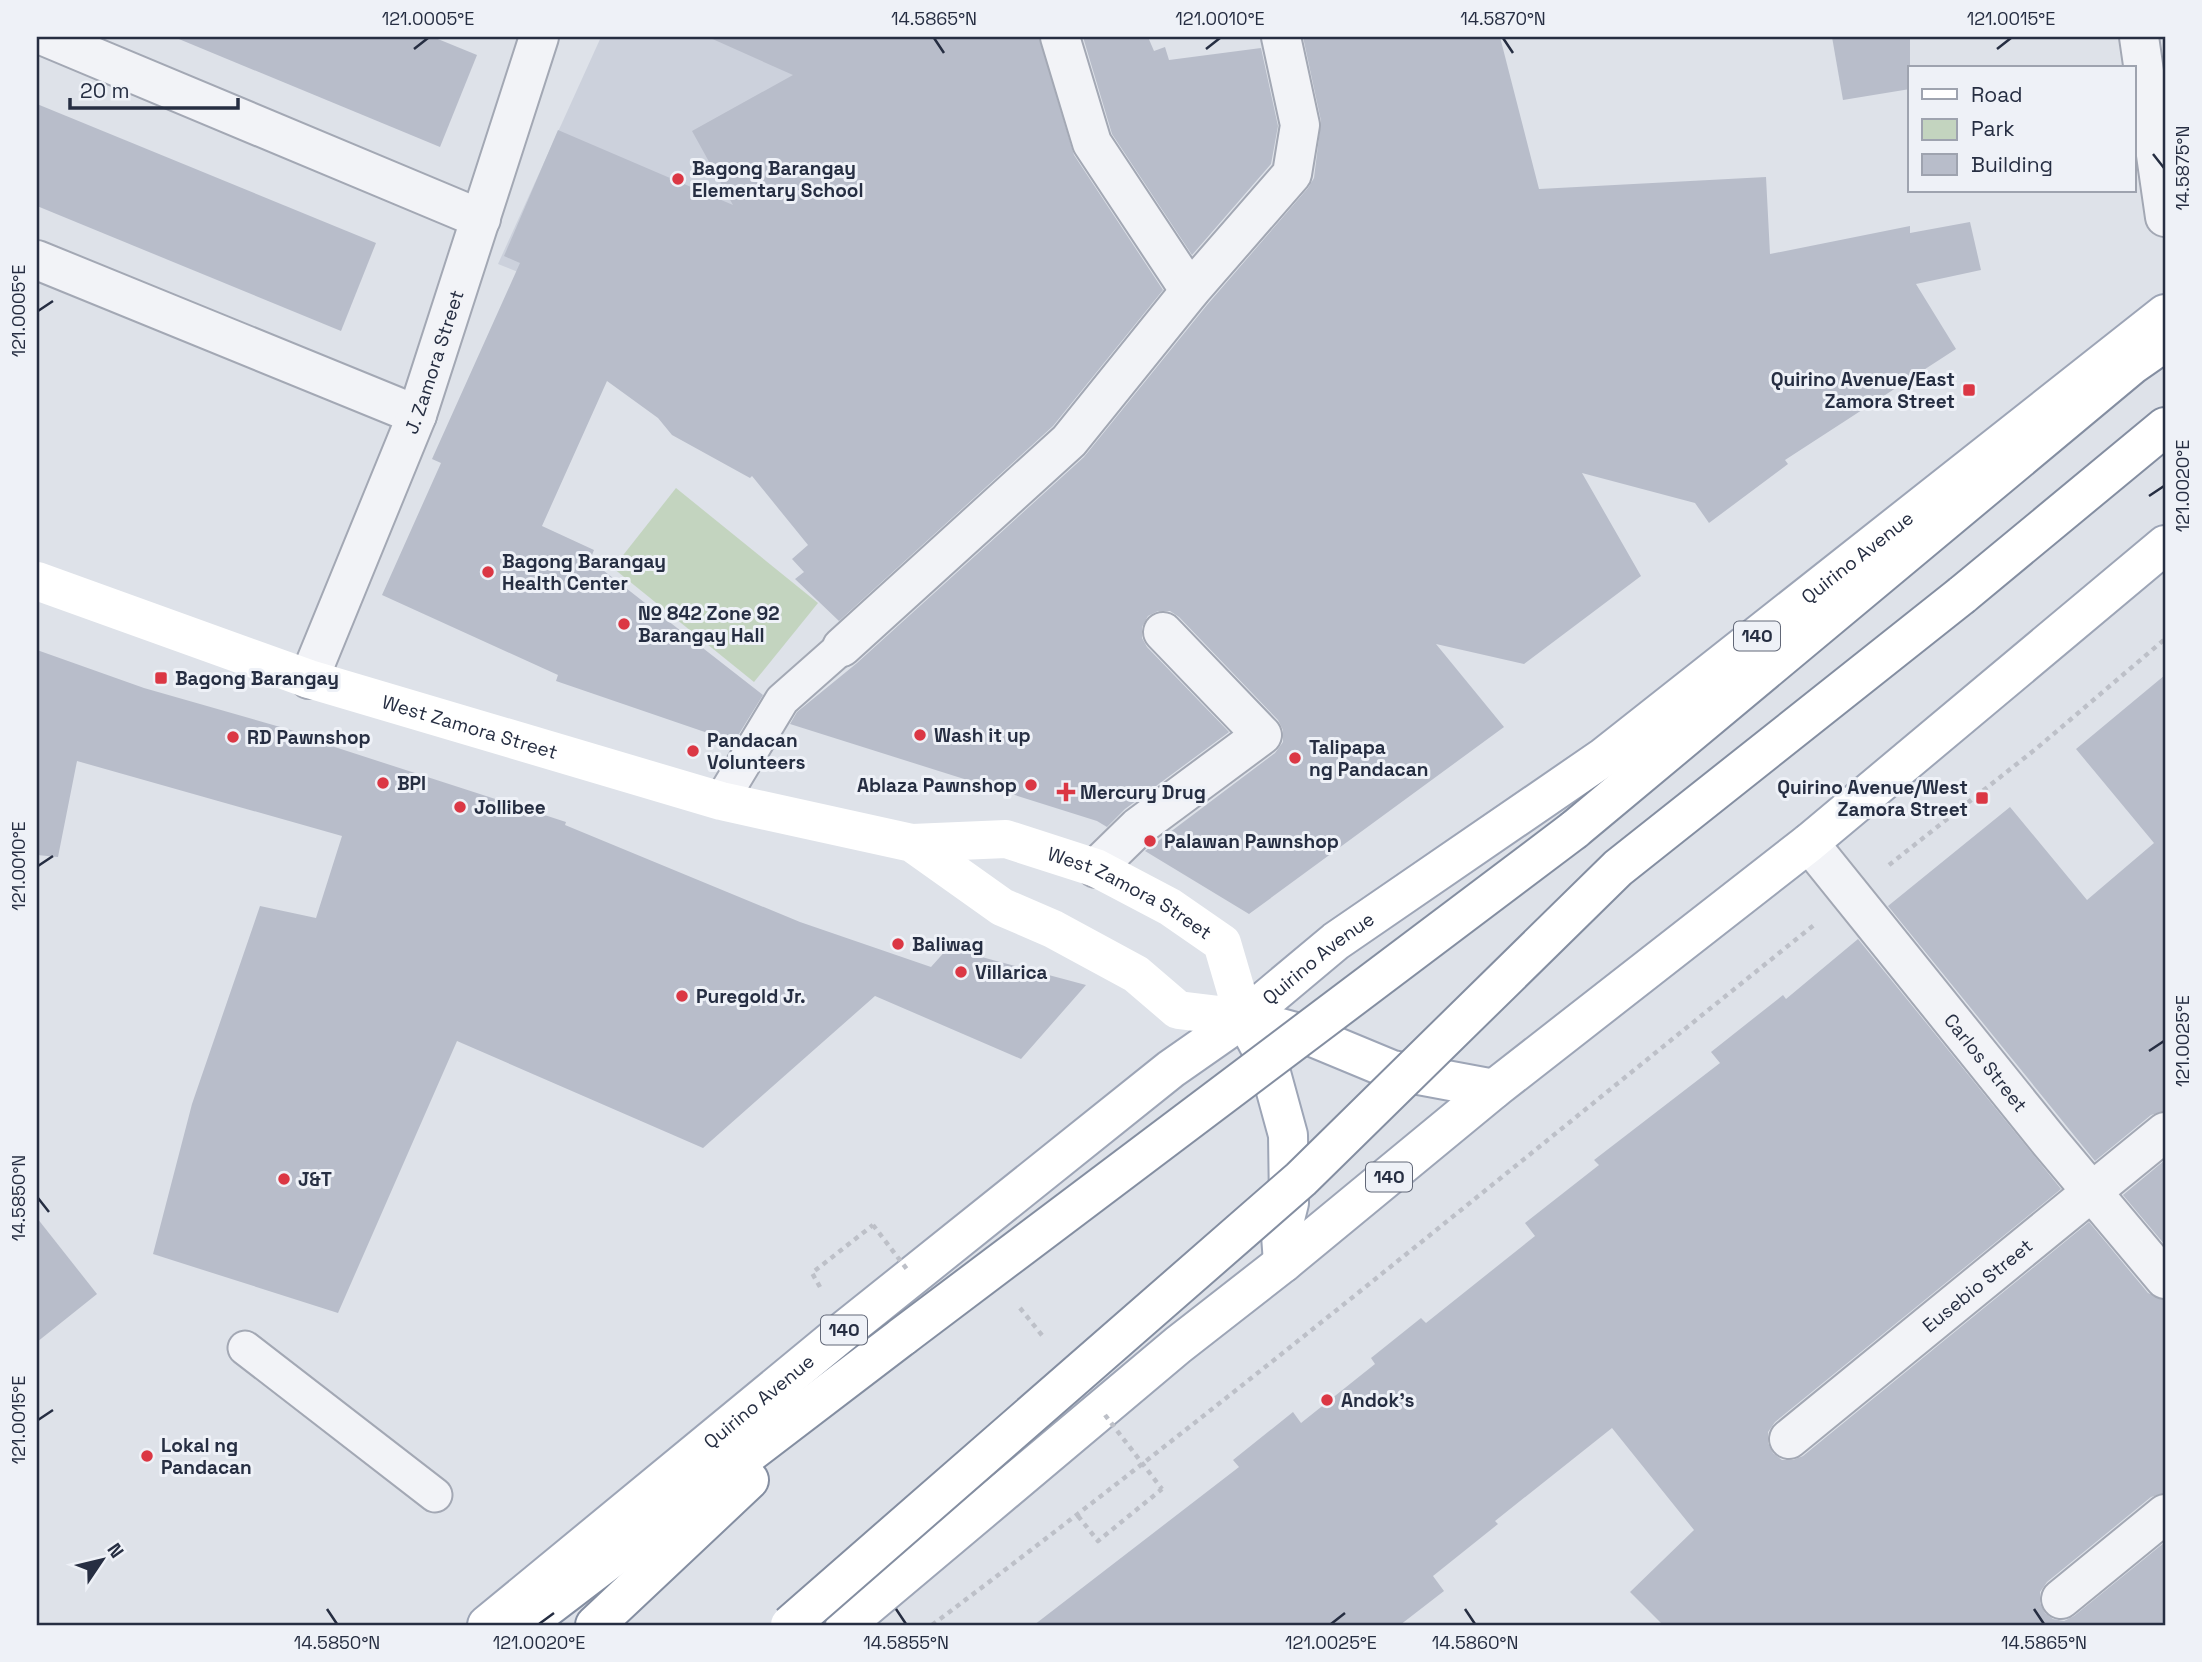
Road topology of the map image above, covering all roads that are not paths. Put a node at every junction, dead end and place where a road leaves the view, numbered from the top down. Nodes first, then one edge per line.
1 (46, 37) edge
2 (539, 37) edge
3 (1060, 37) edge
4 (1281, 37) edge
5 (2139, 37) edge
6 (2165, 217) edge
7 (481, 219) junction
8 (37, 260) edge
9 (1190, 291) junction
10 (2165, 314) edge
11 (2165, 342) edge
12 (417, 415) junction
13 (2165, 427) edge
14 (2165, 545) edge
15 (37, 581) edge
16 (1163, 632) dead end
17 (842, 647) joint
18 (310, 679) junction
19 (721, 801) junction
20 (912, 843) junction
21 (1810, 843) junction
22 (1096, 868) junction
23 (1244, 1018) junction
24 (1494, 1090) junction
25 (2165, 1132) edge
26 (2093, 1193) junction
27 (1283, 1264) junction
28 (2165, 1279) edge
29 (902, 1336) junction
30 (245, 1348) dead end
31 (1789, 1439) dead end
32 (435, 1495) dead end
33 (2165, 1514) edge
34 (2061, 1599) dead end
35 (487, 1625) edge
36 (524, 1625) edge
37 (595, 1625) edge
38 (790, 1625) edge
39 (845, 1625) edge

1 - 7 street
2 - 7 street, J. Zamora Street
3 - 9 street
4 - 9 street
5 - 6 street
7 - 12 street, J. Zamora Street
8 - 12 street
9 - 17 street
10 - 23 main road, Quirino Avenue / 140
11 - 29 main road, bridge
12 - 18 street, J. Zamora Street
13 - 38 main road, bridge
14 - 21 main road, 140
15 - 18 main road, West Zamora Street
16 - 22 street
17 - 19 lane
18 - 19 main road, West Zamora Street
19 - 20 main road, West Zamora Street
20 - 22 main road, West Zamora Street
20 - 23 main road, West Zamora Street
21 - 24 main road, 140
21 - 26 street, Carlos Street
22 - 23 main road, West Zamora Street
23 - 24 main road
23 - 27 main road
23 - 35 main road, Quirino Avenue / 140
24 - 27 main road, 140
25 - 26 street, Eusebio Street
26 - 28 street, Carlos Street
26 - 31 street, Eusebio Street
27 - 39 main road, 140
29 - 36 main road
29 - 37 main road
30 - 32 lane
33 - 34 street

